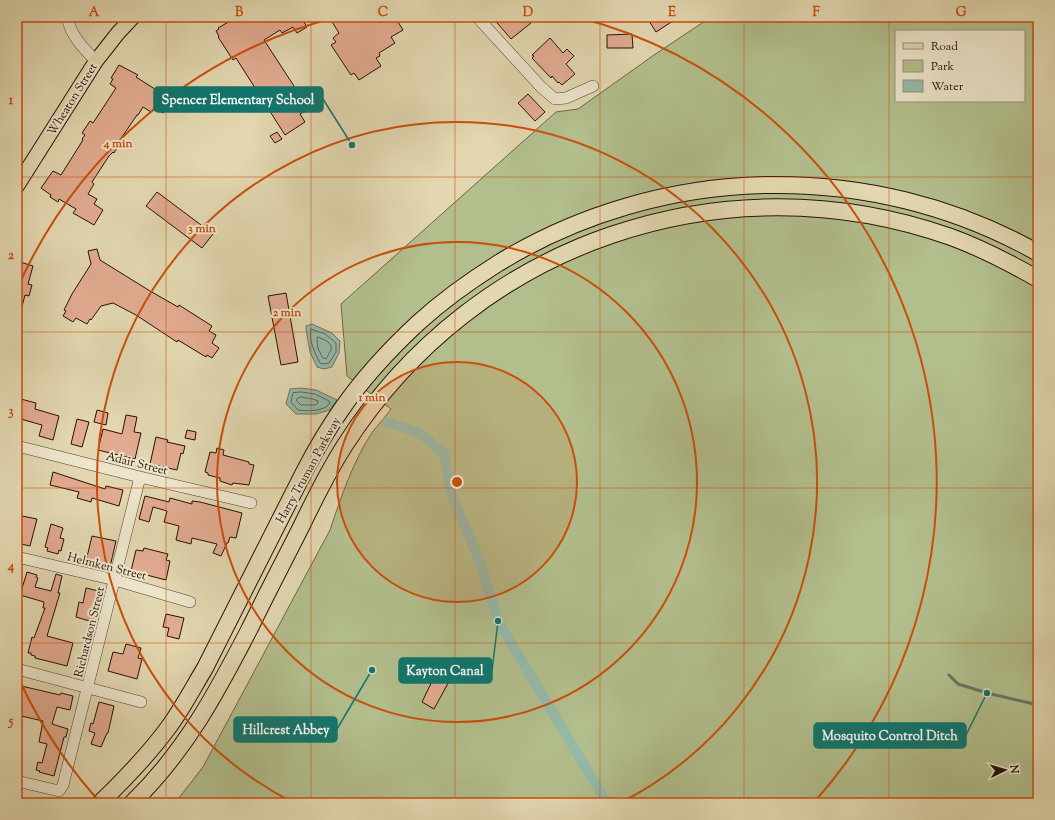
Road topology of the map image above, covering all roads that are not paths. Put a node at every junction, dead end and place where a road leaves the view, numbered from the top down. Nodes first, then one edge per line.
1 (67, 17) edge
2 (133, 17) edge
3 (480, 18) edge
4 (96, 61) junction
5 (593, 86) dead end
6 (17, 186) edge
7 (1038, 253) edge
8 (1038, 279) edge
9 (17, 446) edge
10 (140, 477) junction
11 (251, 503) dead end
12 (17, 557) edge
13 (115, 580) junction
14 (190, 602) dead end
15 (17, 669) edge
16 (88, 688) junction
17 (141, 702) dead end
18 (17, 781) edge
19 (100, 803) edge
20 (132, 803) edge

1 - 4 street
2 - 4 main road, Wheaton Street
3 - 5 street
4 - 6 main road, Wheaton Street
7 - 19 highway, Harry Truman Parkway
8 - 20 highway, Harry Truman Parkway
9 - 10 street, Adair Street
10 - 11 street, Adair Street
10 - 13 street, Richardson Street
12 - 13 street, Helmken Street
13 - 14 street, Helmken Street
13 - 16 street, Richardson Street
15 - 16 street
16 - 17 street
16 - 18 street, Richardson Street

